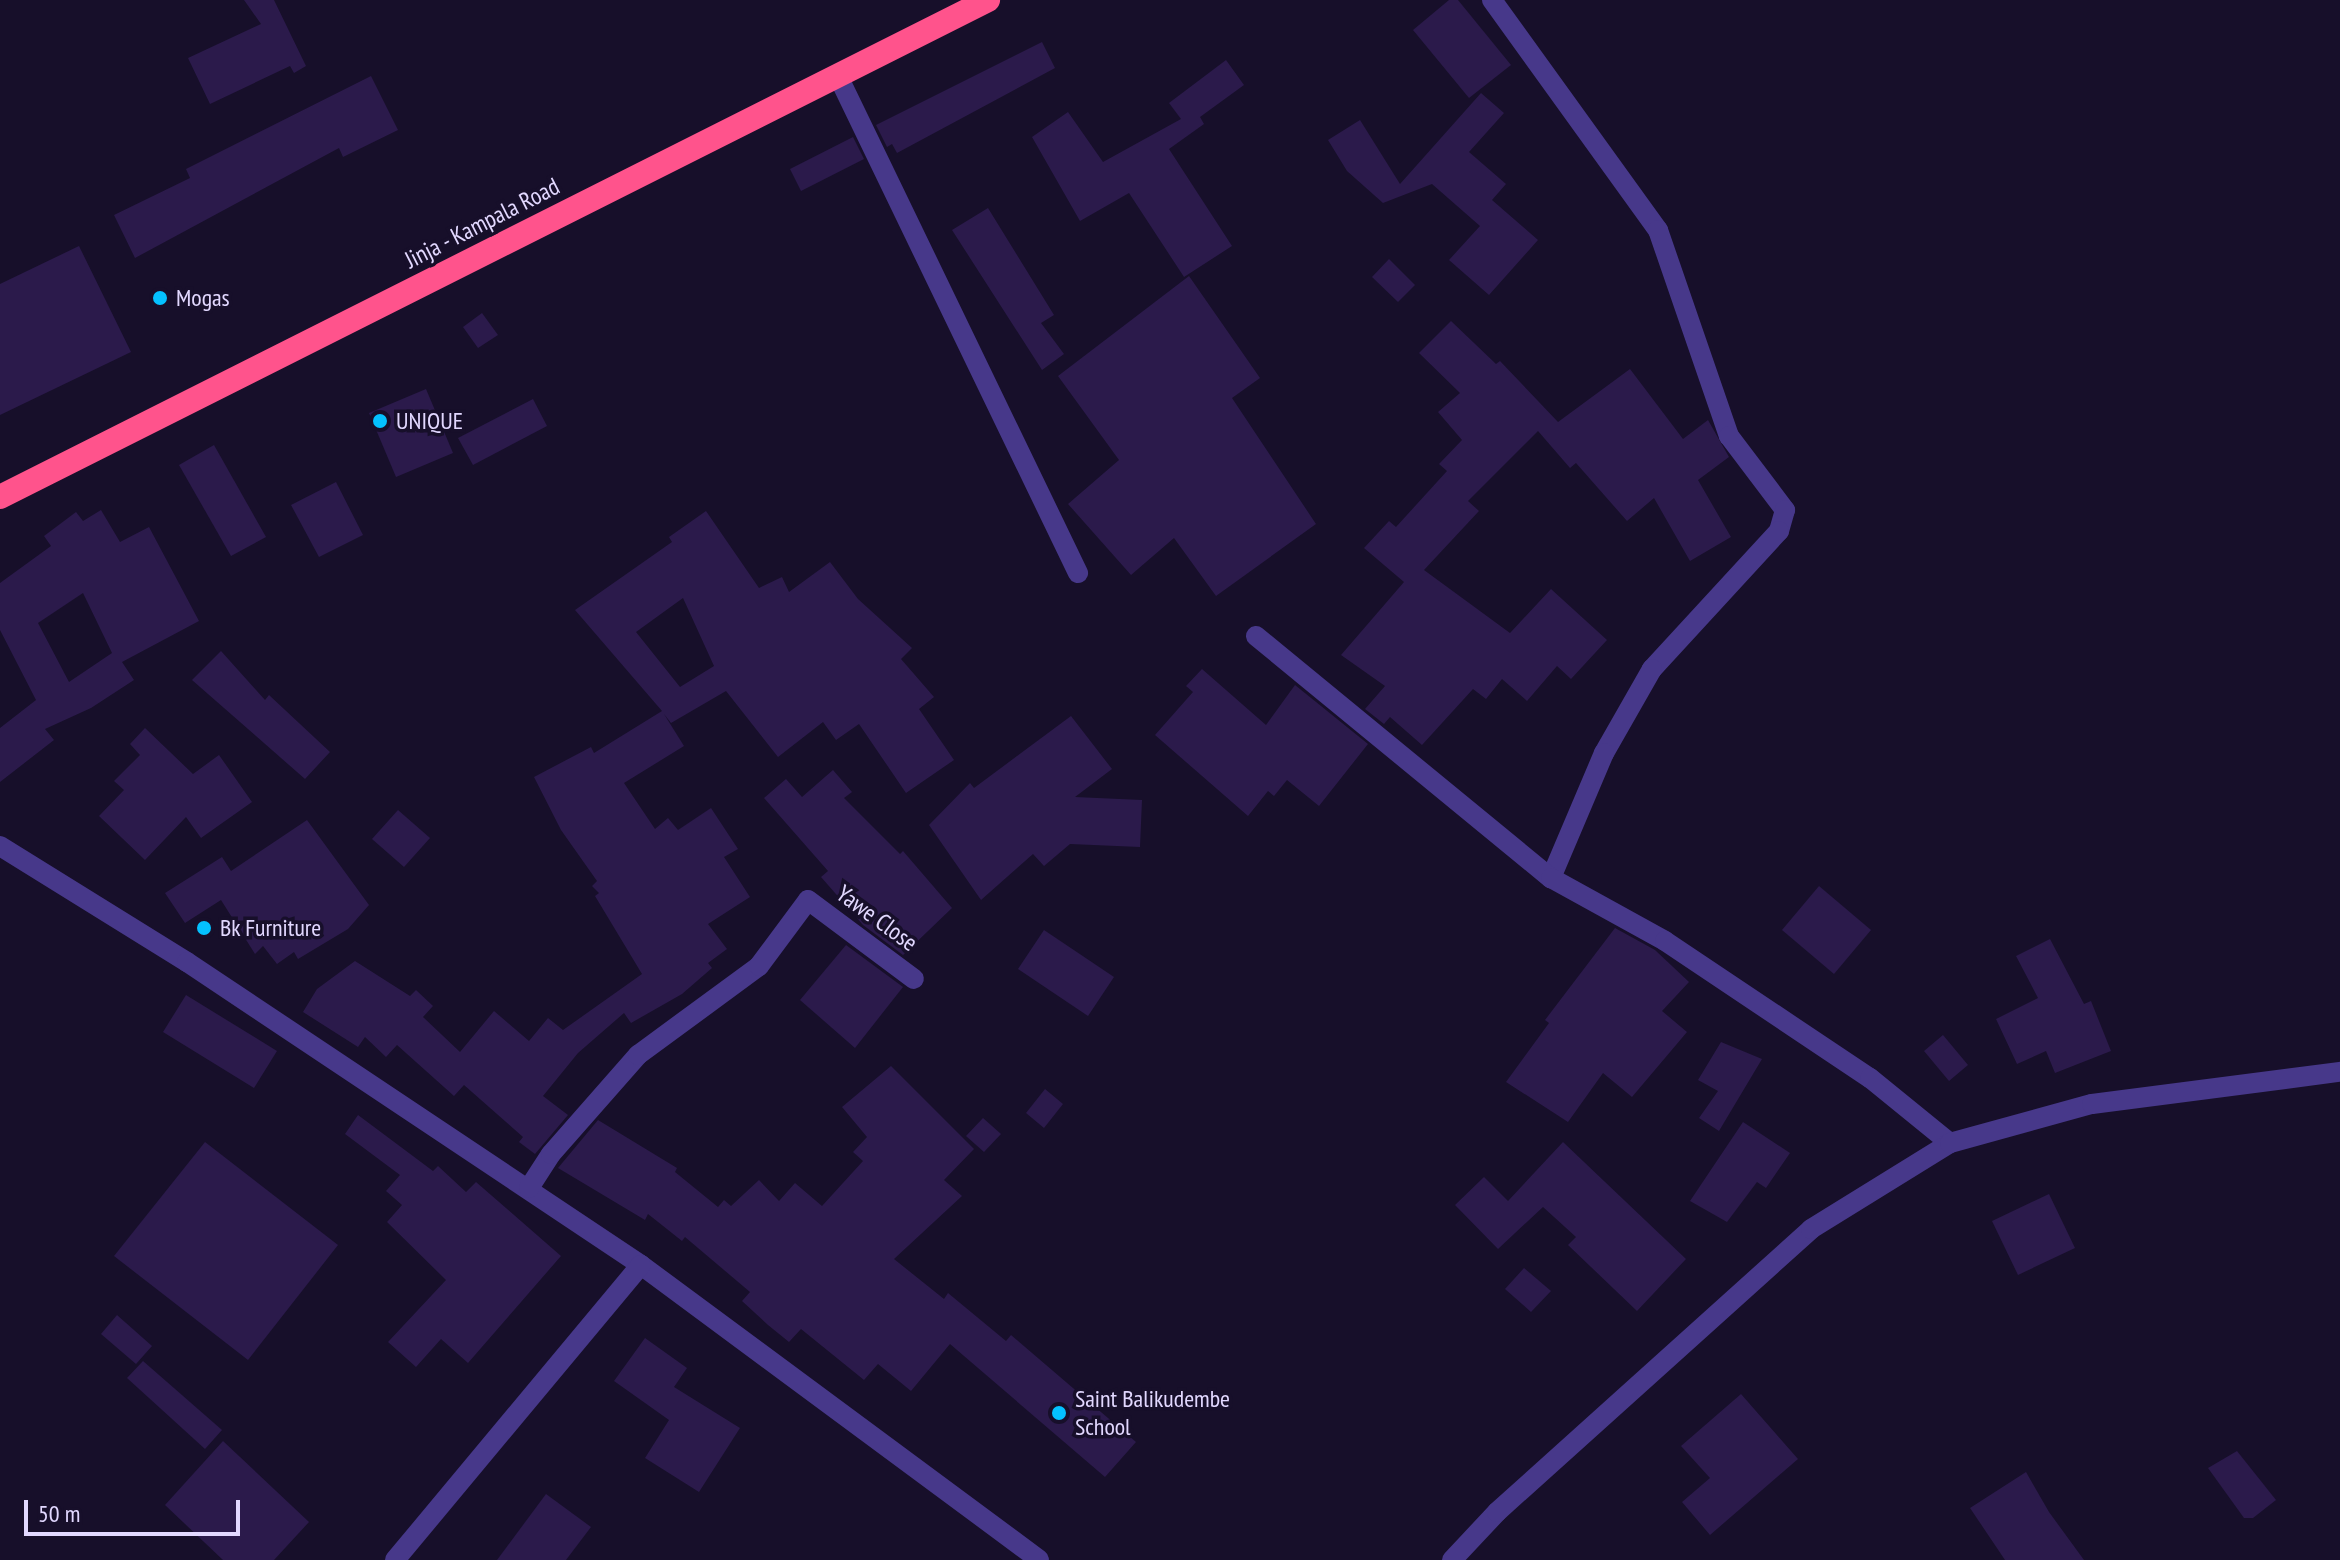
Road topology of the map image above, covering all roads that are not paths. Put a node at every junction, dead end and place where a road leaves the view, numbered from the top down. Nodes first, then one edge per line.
1 (988, 0) edge
2 (1492, 0) edge
3 (838, 76) junction
4 (0, 497) edge
5 (1078, 573) dead end
6 (1256, 636) dead end
7 (0, 846) edge
8 (1551, 878) junction
9 (914, 979) dead end
10 (2338, 1077) edge
11 (1950, 1143) junction
12 (529, 1188) junction
13 (641, 1265) junction
14 (395, 1560) edge
15 (1039, 1560) edge
16 (1452, 1560) edge

1 - 3 highway, Jinja - Kampala Road
2 - 8 street
3 - 4 highway, Jinja - Kampala Road
3 - 5 street
6 - 8 street
7 - 12 street
8 - 11 street
9 - 12 street, Yawe Close
10 - 11 street
11 - 16 street
12 - 13 street
13 - 14 street
13 - 15 street

